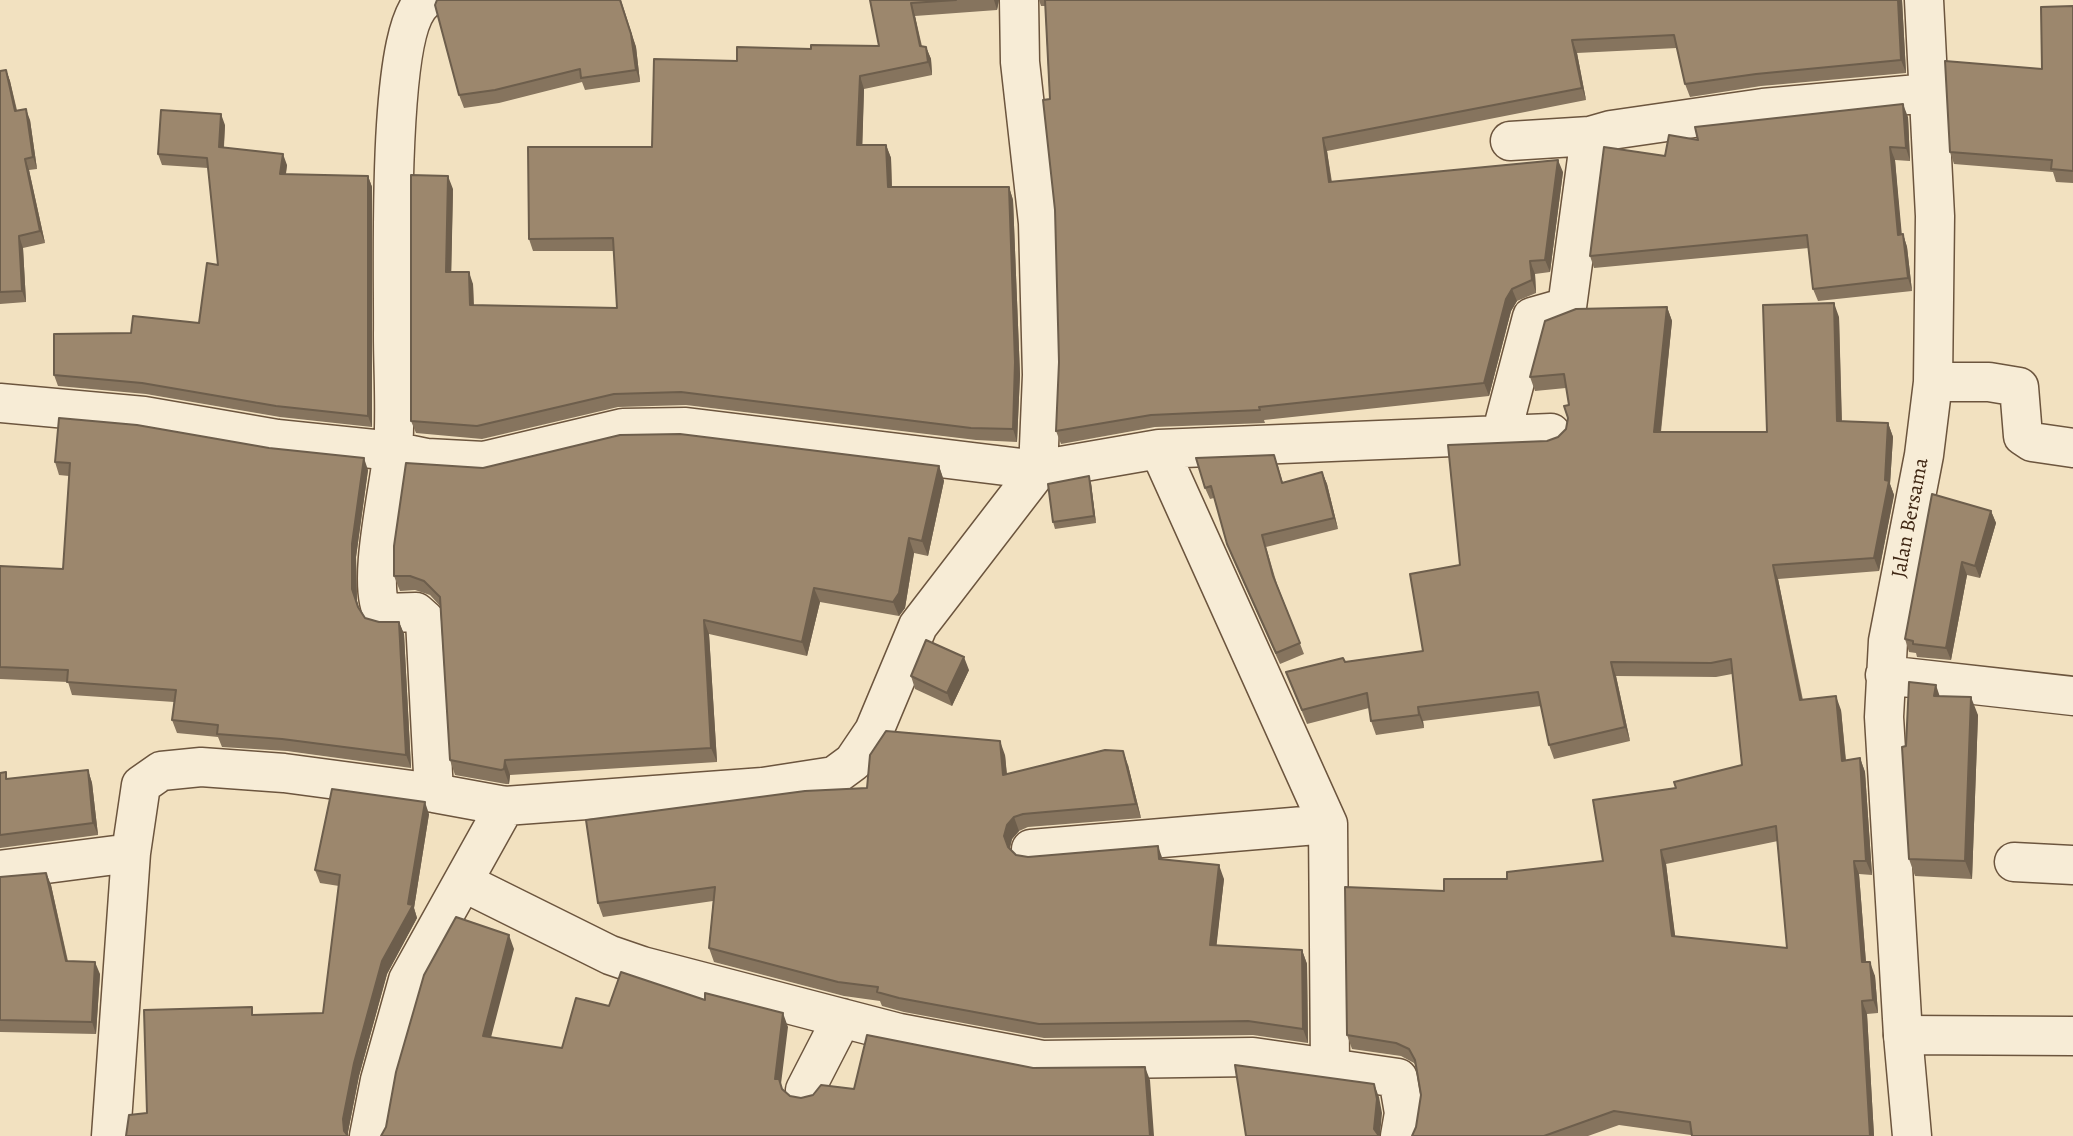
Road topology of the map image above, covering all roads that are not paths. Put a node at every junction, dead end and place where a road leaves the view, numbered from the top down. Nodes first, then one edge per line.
1 (425, 0) edge
2 (1019, 0) edge
3 (1924, 0) edge
4 (1929, 93) junction
5 (1590, 136) junction
6 (1510, 141) dead end
7 (1933, 383) junction
8 (0, 403) edge
9 (1551, 433) dead end
10 (1501, 435) junction
11 (2073, 448) edge
12 (1159, 449) junction
13 (393, 451) junction
14 (1038, 470) junction
15 (1885, 675) junction
16 (2073, 696) edge
17 (434, 793) junction
18 (505, 806) junction
19 (1328, 824) junction
20 (1031, 849) dead end
21 (131, 853) junction
22 (2014, 862) dead end
23 (2073, 865) edge
24 (0, 870) edge
25 (463, 882) junction
26 (842, 1018) junction
27 (1902, 1035) junction
28 (2073, 1036) edge
29 (1330, 1066) junction
30 (805, 1090) dead end
31 (111, 1136) edge
32 (369, 1136) edge
33 (1400, 1136) edge
34 (1912, 1136) edge

1 - 13 street
2 - 14 street
3 - 4 street, Jalan Bersama
4 - 5 street
4 - 7 street, Jalan Bersama
5 - 6 street
5 - 10 street
7 - 11 street
7 - 15 street, Jalan Bersama
8 - 13 street
9 - 10 street
10 - 12 street
12 - 14 street
12 - 19 street
13 - 14 street
13 - 17 street
14 - 18 street
15 - 16 street
15 - 27 street, Jalan Bersama
17 - 18 street
17 - 21 street
18 - 25 street
19 - 20 street
19 - 29 street
21 - 24 street
21 - 31 street
22 - 23 street
25 - 26 street
25 - 32 street
26 - 29 street
26 - 30 street
27 - 28 street
27 - 34 street, Jalan Bersama
29 - 33 street

